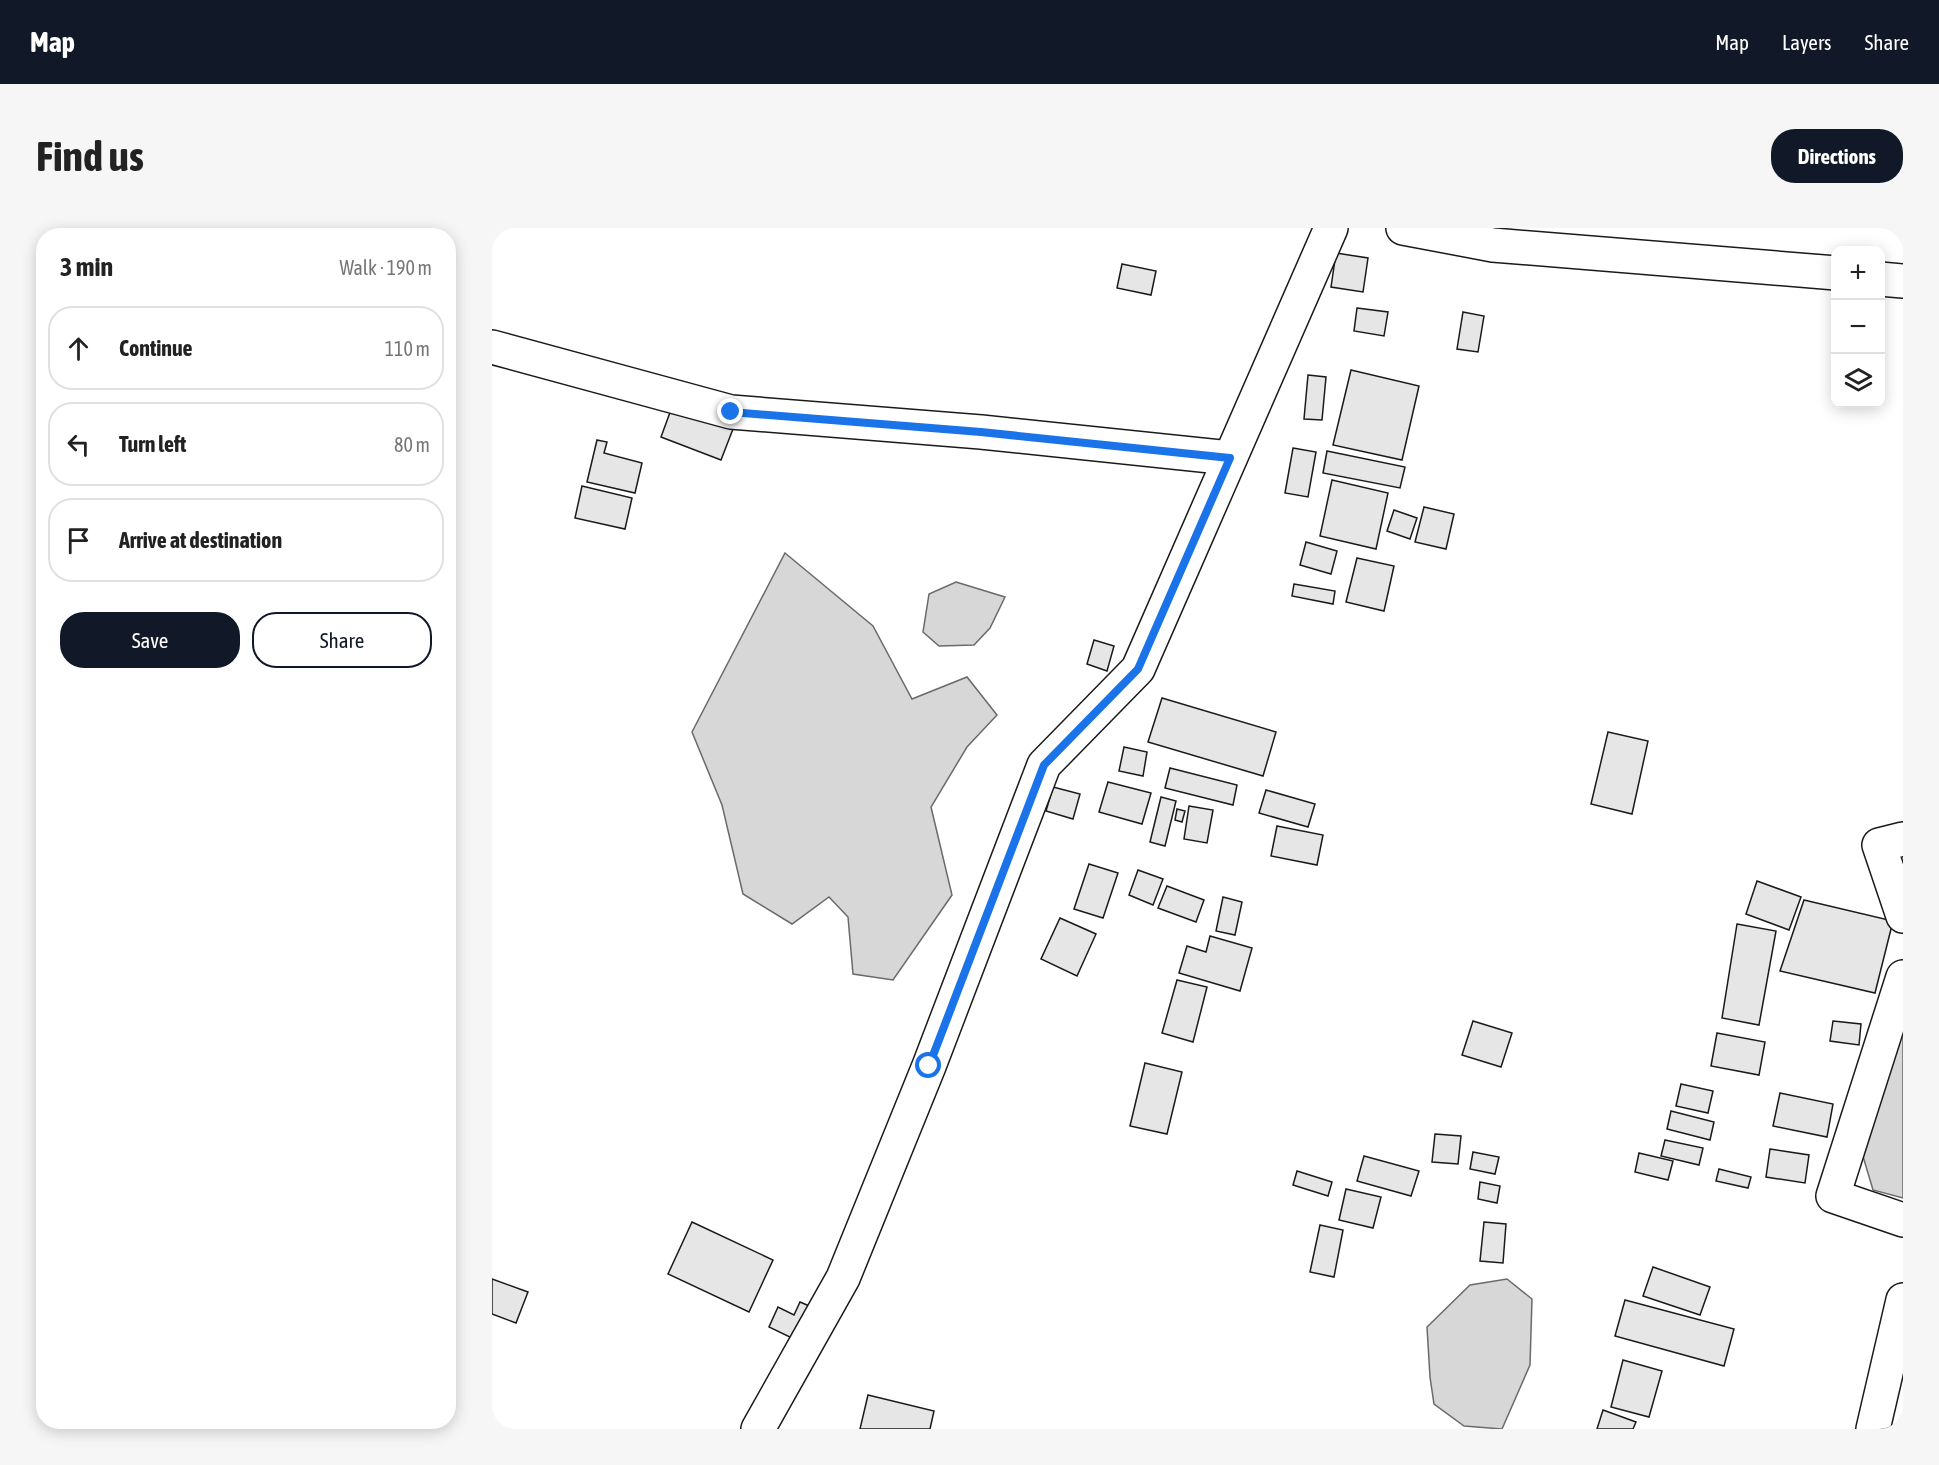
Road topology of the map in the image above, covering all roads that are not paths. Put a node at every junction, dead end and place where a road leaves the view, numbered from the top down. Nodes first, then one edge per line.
1 (1332, 228) edge
2 (1403, 228) edge
3 (1831, 273) edge
4 (1885, 279) edge
5 (1903, 281) edge
6 (492, 347) edge
7 (1230, 458) junction
8 (1903, 839) edge
9 (1903, 916) edge
10 (1903, 977) edge
11 (1903, 1220) edge
12 (1903, 1300) edge
13 (758, 1429) edge
14 (1873, 1429) edge

1 - 7 street
2 - 3 street
4 - 5 street
6 - 7 street
7 - 13 street
8 - 9 street
10 - 11 street
12 - 14 street

